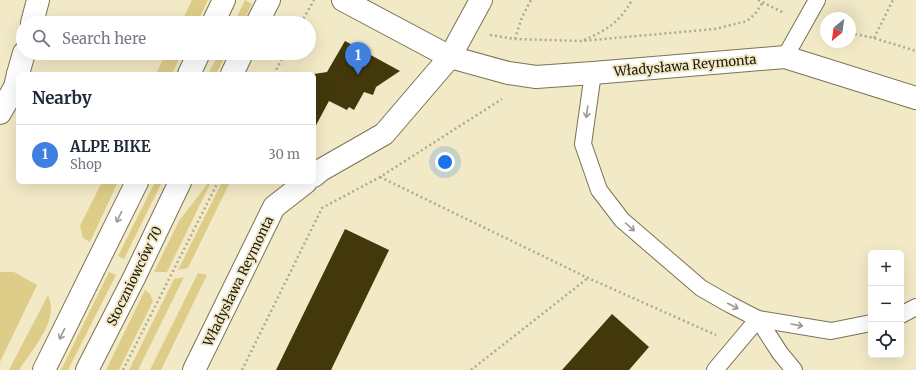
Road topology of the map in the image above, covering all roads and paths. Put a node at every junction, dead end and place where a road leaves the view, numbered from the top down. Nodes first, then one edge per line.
1 (38, 0) edge
2 (224, 0) edge
3 (269, 0) edge
4 (314, 0) edge
5 (343, 0) edge
6 (480, 0) edge
7 (531, 0) edge
8 (632, 0) edge
9 (817, 0) edge
10 (893, 0) edge
11 (763, 2) dead end
12 (34, 16) edge
13 (216, 16) edge
14 (261, 16) edge
15 (305, 16) edge
16 (462, 31) junction
17 (856, 34) edge
18 (874, 38) junction
19 (515, 39) junction
20 (582, 41) junction
21 (916, 51) edge
22 (450, 56) junction
23 (785, 57) junction
24 (22, 60) edge
25 (196, 60) edge
26 (239, 60) edge
27 (282, 60) edge
28 (19, 72) edge
29 (190, 72) edge
30 (233, 72) edge
31 (275, 72) edge
32 (593, 74) junction
33 (16, 83) edge
34 (503, 98) dead end
35 (916, 98) edge
36 (0, 113) edge
37 (316, 174) edge
38 (380, 177) junction
39 (135, 184) edge
40 (179, 184) edge
41 (217, 184) edge
42 (304, 184) edge
43 (588, 278) junction
44 (916, 307) edge
45 (904, 313) edge
46 (758, 318) junction
47 (868, 324) edge
48 (737, 344) junction
49 (44, 370) edge
50 (87, 370) edge
51 (123, 370) edge
52 (194, 370) edge
53 (242, 370) edge
54 (471, 370) edge
55 (715, 370) edge
56 (794, 370) edge

1 - 12 street
2 - 13 street
3 - 14 street
4 - 15 path
5 - 22 street, Władysława Reymonta
6 - 16 street
7 - 19 path
8 - 20 path
9 - 23 lane
10 - 18 path
11 - 20 path
16 - 19 path
16 - 22 street
17 - 18 path
18 - 21 path
19 - 20 path
22 - 32 street, Władysława Reymonta
22 - 37 street
23 - 32 street, Władysława Reymonta
23 - 35 street, Władysława Reymonta
24 - 28 street
25 - 29 street
26 - 30 street
27 - 31 path
32 -> 46 lane
33 - 36 street
34 - 38 path
38 - 43 path
38 - 53 path
39 -> 49 street
40 - 50 street, Stoczniowców 70
41 - 51 path
42 - 52 street, Władysława Reymonta
43 - 48 path
43 - 54 path
44 - 45 lane
46 -> 47 lane
46 - 48 lane
46 - 56 lane
48 - 55 lane

